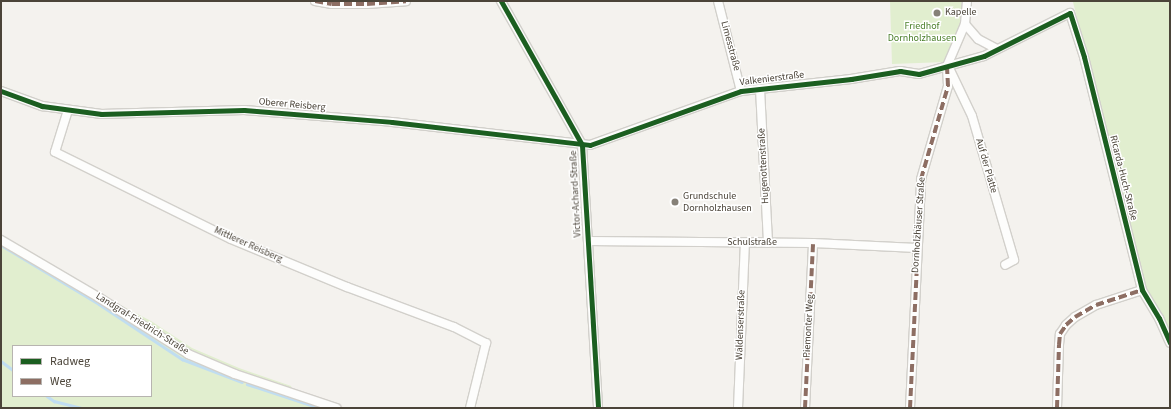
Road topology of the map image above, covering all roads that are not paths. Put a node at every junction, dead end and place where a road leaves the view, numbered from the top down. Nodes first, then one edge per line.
1 (315, 1) edge
2 (500, 1) edge
3 (718, 1) edge
4 (967, 1) edge
5 (401, 2) edge
6 (1070, 13) joint
7 (965, 24) junction
8 (996, 49) junction
9 (947, 66) junction
10 (760, 89) junction
11 (1, 91) edge
12 (741, 91) junction
13 (68, 110) junction
14 (582, 145) junction
15 (1, 240) edge
16 (588, 241) junction
17 (745, 243) junction
18 (768, 243) junction
19 (813, 243) junction
20 (917, 248) junction
21 (1005, 265) dead end
22 (1142, 290) junction
23 (1170, 343) edge
24 (336, 408) edge
25 (470, 408) edge
26 (598, 408) edge
27 (738, 408) edge
28 (805, 408) edge
29 (910, 408) edge
30 (1057, 408) edge

1 - 5 street
2 - 14 street, Victor-Achard-Straße
3 - 12 street, Limesstraße
4 - 7 street, Dornholzhäuser Straße
6 - 8 street, Valkenierstraße
6 - 22 street, Ricarda-Huch-Straße
7 - 8 street
7 - 9 street, Dornholzhäuser Straße
8 - 9 street, Valkenierstraße
9 - 10 street, Valkenierstraße
9 - 20 street, Dornholzhäuser Straße
9 - 21 street, Auf der Platte
10 - 12 street, Valkenierstraße
10 - 18 street, Hugenottenstraße
11 - 13 street, Oberer Reisberg
12 - 14 street, Valkenierstraße
13 - 14 street, Oberer Reisberg
13 - 25 street, Mittlerer Reisberg
14 - 16 street, Victor-Achard-Straße
15 - 24 street, Landgraf-Friedrich-Straße
16 - 17 street, Schulstraße
16 - 26 street, Victor-Achard-Straße
17 - 18 street, Schulstraße
17 - 27 street, Waldenserstraße
18 - 19 street, Schulstraße
19 - 20 street, Schulstraße
19 - 28 street, Piemonter Weg
20 - 29 street, Dornholzhäuser Straße
22 - 23 street, Ricarda-Huch-Straße
22 - 30 street

